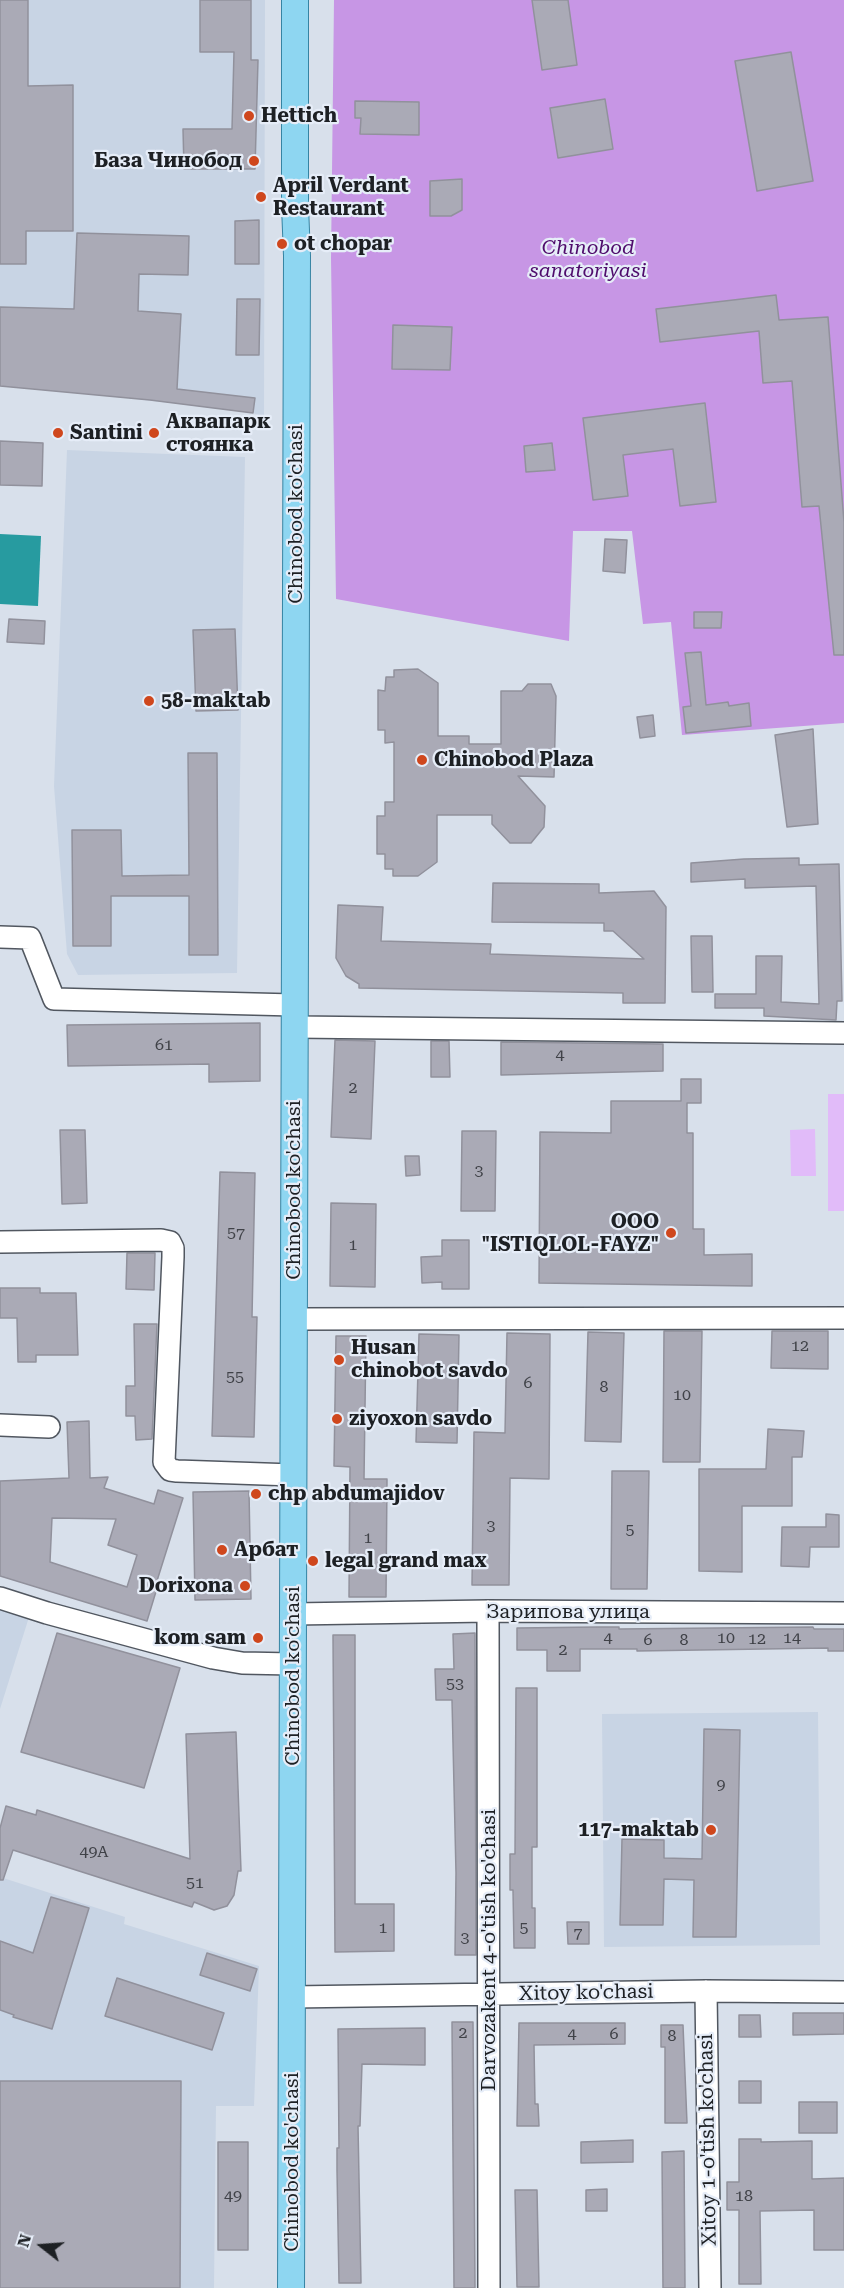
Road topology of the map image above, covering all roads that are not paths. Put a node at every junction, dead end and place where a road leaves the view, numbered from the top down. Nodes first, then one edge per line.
1 (295, 0) edge
2 (0, 937) edge
3 (294, 1016) junction
4 (844, 1032) edge
5 (0, 1242) edge
6 (844, 1318) edge
7 (294, 1319) junction
8 (0, 1425) edge
9 (49, 1427) dead end
10 (293, 1475) junction
11 (0, 1598) edge
12 (488, 1611) junction
13 (844, 1613) edge
14 (293, 1614) junction
15 (293, 1664) junction
16 (706, 1991) junction
17 (844, 1992) edge
18 (489, 1995) junction
19 (292, 1997) junction
20 (291, 2288) edge
21 (489, 2288) edge
22 (710, 2288) edge

1 - 3 main road, Chinobod ko'chasi
2 - 3 street
3 - 4 street
3 - 7 main road, Chinobod ko'chasi
5 - 10 street
6 - 7 street
7 - 10 main road, Chinobod ko'chasi
8 - 9 street
10 - 14 main road, Chinobod ko'chasi
11 - 15 street
12 - 13 street, Зарипова улица
12 - 14 street, Зарипова улица
12 - 18 street, Darvozakent 4-o'tish ko'chasi
14 - 15 main road, Chinobod ko'chasi
15 - 19 main road, Chinobod ko'chasi
16 - 17 street, Xitoy ko'chasi
16 - 18 street, Xitoy ko'chasi
16 - 22 street, Xitoy 1-o'tish ko'chasi
18 - 19 street, Xitoy ko'chasi
18 - 21 street, Darvozakent 4-o'tish ko'chasi
19 - 20 main road, Chinobod ko'chasi

